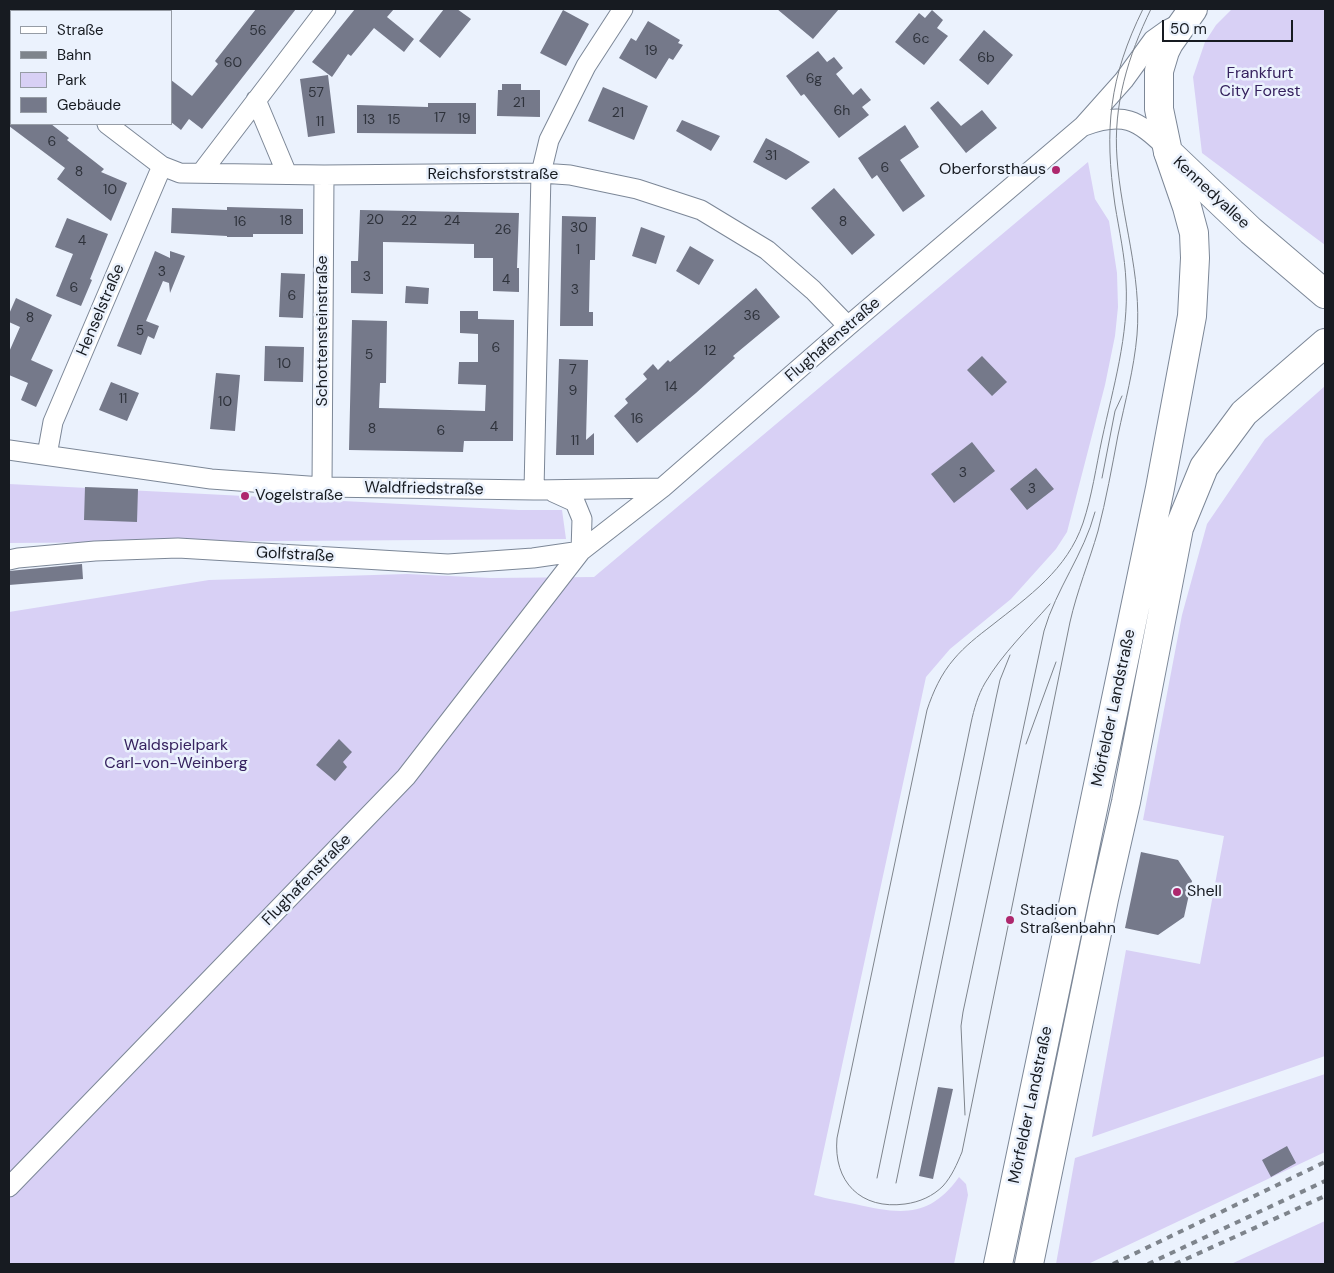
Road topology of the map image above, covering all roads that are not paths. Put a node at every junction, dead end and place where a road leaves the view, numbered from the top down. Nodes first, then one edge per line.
1 (326, 9) edge
2 (623, 9) edge
3 (1188, 16) edge
4 (256, 100) junction
5 (108, 125) edge
6 (1083, 126) junction
7 (1167, 150) junction
8 (162, 166) junction
9 (201, 173) junction
10 (541, 173) junction
11 (287, 174) junction
12 (324, 175) junction
13 (1325, 294) edge
14 (848, 326) junction
15 (1325, 342) edge
16 (9, 450) edge
17 (47, 455) junction
18 (322, 488) junction
19 (662, 488) junction
20 (541, 490) junction
21 (581, 551) junction
22 (9, 560) edge
23 (9, 1187) edge
24 (998, 1264) edge
25 (1029, 1264) edge

1 - 4 street
2 - 10 street
3 - 6 street, Flughafenstraße
3 - 7 main road, Kennedyallee
4 - 9 street
4 - 11 street
5 - 8 street, Reichsforststraße
6 - 7 street, Flughafenstraße
6 - 14 street, Flughafenstraße
7 - 13 main road, Kennedyallee
7 - 24 main road, Mörfelder Landstraße
8 - 9 street, Reichsforststraße
8 - 17 street, Henselstraße
9 - 11 street, Reichsforststraße
10 - 12 street, Reichsforststraße
10 - 14 street, Reichsforststraße
10 - 20 street
11 - 12 street, Reichsforststraße
12 - 18 street, Schottensteinstraße
14 - 19 street, Flughafenstraße
15 - 25 main road, Mörfelder Landstraße
16 - 17 street, Waldfriedstraße
17 - 18 street, Waldfriedstraße
18 - 20 street, Waldfriedstraße
19 - 20 street, Waldfriedstraße
19 - 21 street, Flughafenstraße
20 - 21 street
21 - 22 street, Golfstraße
21 - 23 street, Flughafenstraße

